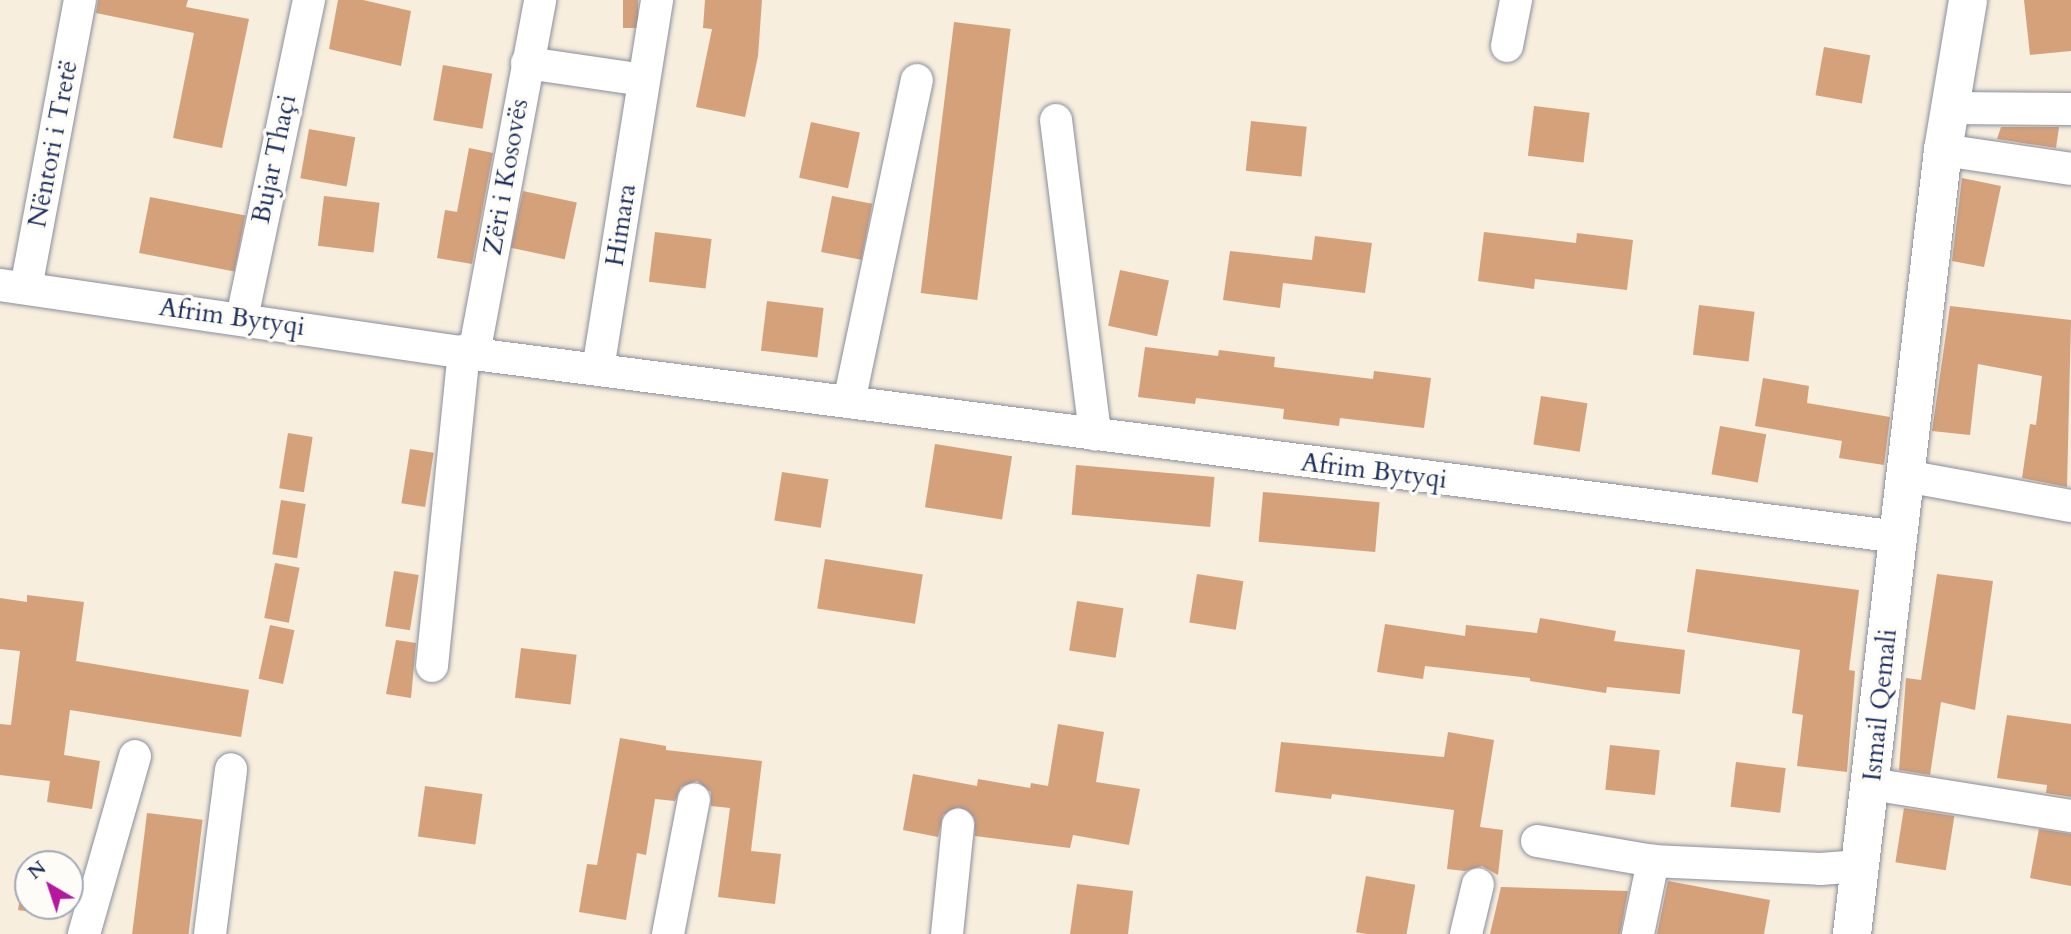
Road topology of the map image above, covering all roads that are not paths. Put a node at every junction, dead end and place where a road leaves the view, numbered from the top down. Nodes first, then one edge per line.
1 (80, 0) edge
2 (309, 0) edge
3 (540, 0) edge
4 (657, 0) edge
5 (1516, 0) edge
6 (1968, 0) edge
7 (1507, 46) dead end
8 (527, 63) junction
9 (644, 80) junction
10 (916, 80) dead end
11 (1949, 108) junction
12 (2071, 109) edge
13 (1056, 120) dead end
14 (1943, 150) junction
15 (2071, 170) edge
16 (13, 287) edge
17 (242, 318) junction
18 (469, 352) junction
19 (598, 369) junction
20 (849, 402) junction
21 (1094, 435) junction
22 (1906, 476) junction
23 (2071, 506) edge
24 (1899, 537) junction
25 (432, 666) dead end
26 (135, 756) dead end
27 (231, 769) dead end
28 (1871, 784) junction
29 (694, 799) dead end
30 (2071, 816) edge
31 (958, 825) dead end
32 (1537, 841) dead end
33 (1653, 861) junction
34 (1861, 866) junction
35 (1478, 884) dead end
36 (84, 934) edge
37 (210, 934) edge
38 (668, 934) edge
39 (947, 934) edge
40 (1466, 934) edge
41 (1638, 934) edge
42 (1852, 934) edge

1 - 16 street, Nëntori i Tretë
2 - 17 street, Bujar Thaçi
3 - 8 street, Zëri i Kosovës
4 - 9 street, Himara
5 - 7 street
6 - 11 street, Ismail Qemali
8 - 9 street
8 - 18 street, Zëri i Kosovës
9 - 19 street, Himara
10 - 20 street
11 - 12 street
11 - 14 street, Ismail Qemali
13 - 21 street
14 - 15 street
14 - 22 street, Ismail Qemali
16 - 17 street, Afrim Bytyqi
17 - 18 street, Afrim Bytyqi
18 - 19 street, Afrim Bytyqi
18 - 25 street
19 - 20 street, Afrim Bytyqi
20 - 21 street, Afrim Bytyqi
21 - 24 street, Afrim Bytyqi
22 - 23 street
22 - 24 street, Ismail Qemali
24 - 28 street, Ismail Qemali
26 - 36 street
27 - 37 street
28 - 30 street
28 - 34 street, Ismail Qemali
29 - 38 street
31 - 39 street
32 - 33 street
33 - 34 street
33 - 41 street
34 - 42 street, Ismail Qemali
35 - 40 street

